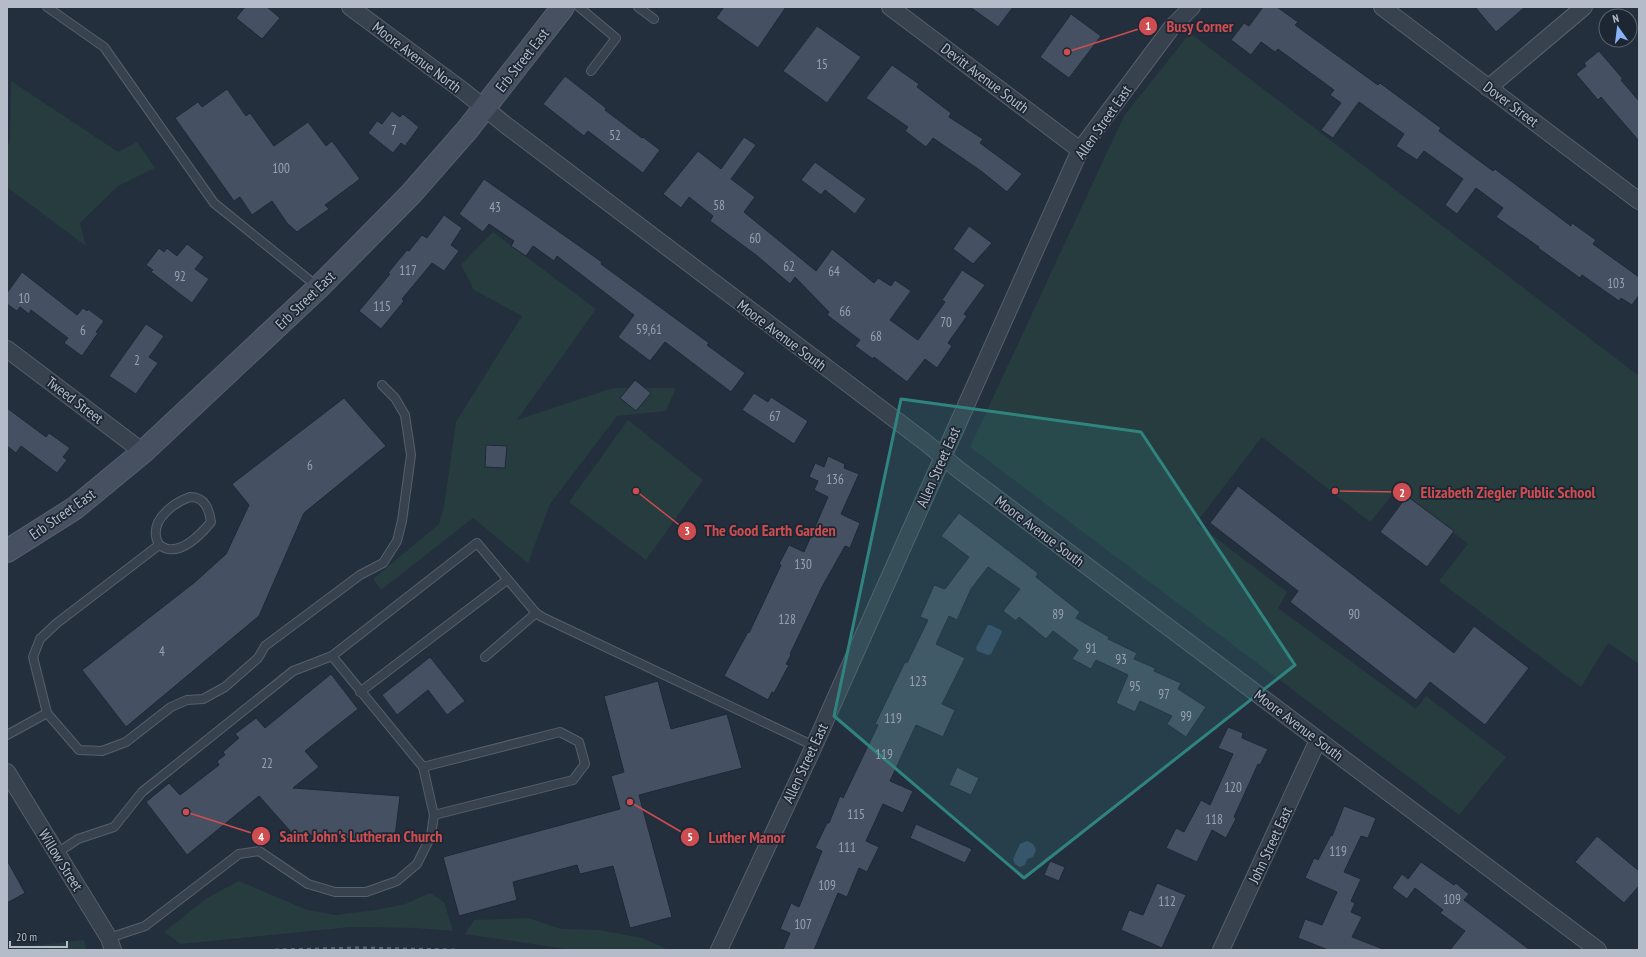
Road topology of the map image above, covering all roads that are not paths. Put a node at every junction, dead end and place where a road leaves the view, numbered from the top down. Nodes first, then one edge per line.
1 (47, 7) edge
2 (350, 7) edge
3 (563, 7) edge
4 (579, 7) edge
5 (638, 7) edge
6 (890, 7) edge
7 (1192, 7) edge
8 (1382, 7) edge
9 (1584, 7) edge
10 (654, 19) dead end
11 (591, 71) dead end
12 (1488, 88) junction
13 (484, 108) junction
14 (1080, 150) junction
15 (1639, 201) edge
16 (318, 288) junction
17 (7, 349) edge
18 (382, 385) dead end
19 (143, 452) junction
20 (943, 457) junction
21 (159, 545) junction
22 (7, 551) edge
23 (507, 580) junction
24 (536, 613) junction
25 (332, 656) junction
26 (485, 657) dead end
27 (360, 692) junction
28 (47, 713) junction
29 (7, 735) edge
30 (1318, 740) junction
31 (814, 746) junction
32 (423, 767) junction
33 (7, 772) edge
34 (434, 815) junction
35 (57, 853) junction
36 (112, 945) edge
37 (720, 950) edge
38 (1221, 950) edge
39 (1598, 950) edge

1 - 16 lane
2 - 13 street, Moore Avenue North
3 - 13 main road, Erb Street East
4 - 11 lane
5 - 10 lane
6 - 14 street, Devitt Avenue South
7 - 14 street, Allen Street East
8 - 12 street, Dover Street
9 - 12 street
12 - 15 street, Dover Street
13 - 16 main road, Erb Street East
13 - 20 street, Moore Avenue South
14 - 20 street, Allen Street East
16 - 19 main road, Erb Street East
17 - 19 street, Tweed Street
18 - 28 lane
19 - 22 main road, Erb Street East
20 - 30 street, Moore Avenue South
20 - 31 street, Allen Street East
21 - 21 lane
21 - 28 lane
23 - 24 lane
23 - 25 lane
23 - 27 lane
24 - 26 lane
24 - 31 lane
25 - 27 lane
25 - 35 lane
27 - 32 lane
28 - 29 lane
30 - 38 street, John Street East
30 - 39 street, Moore Avenue South
31 - 37 street, Allen Street East
32 - 34 lane
32 - 34 lane
33 - 35 street, Willow Street
34 - 36 lane
35 - 36 street, Willow Street

